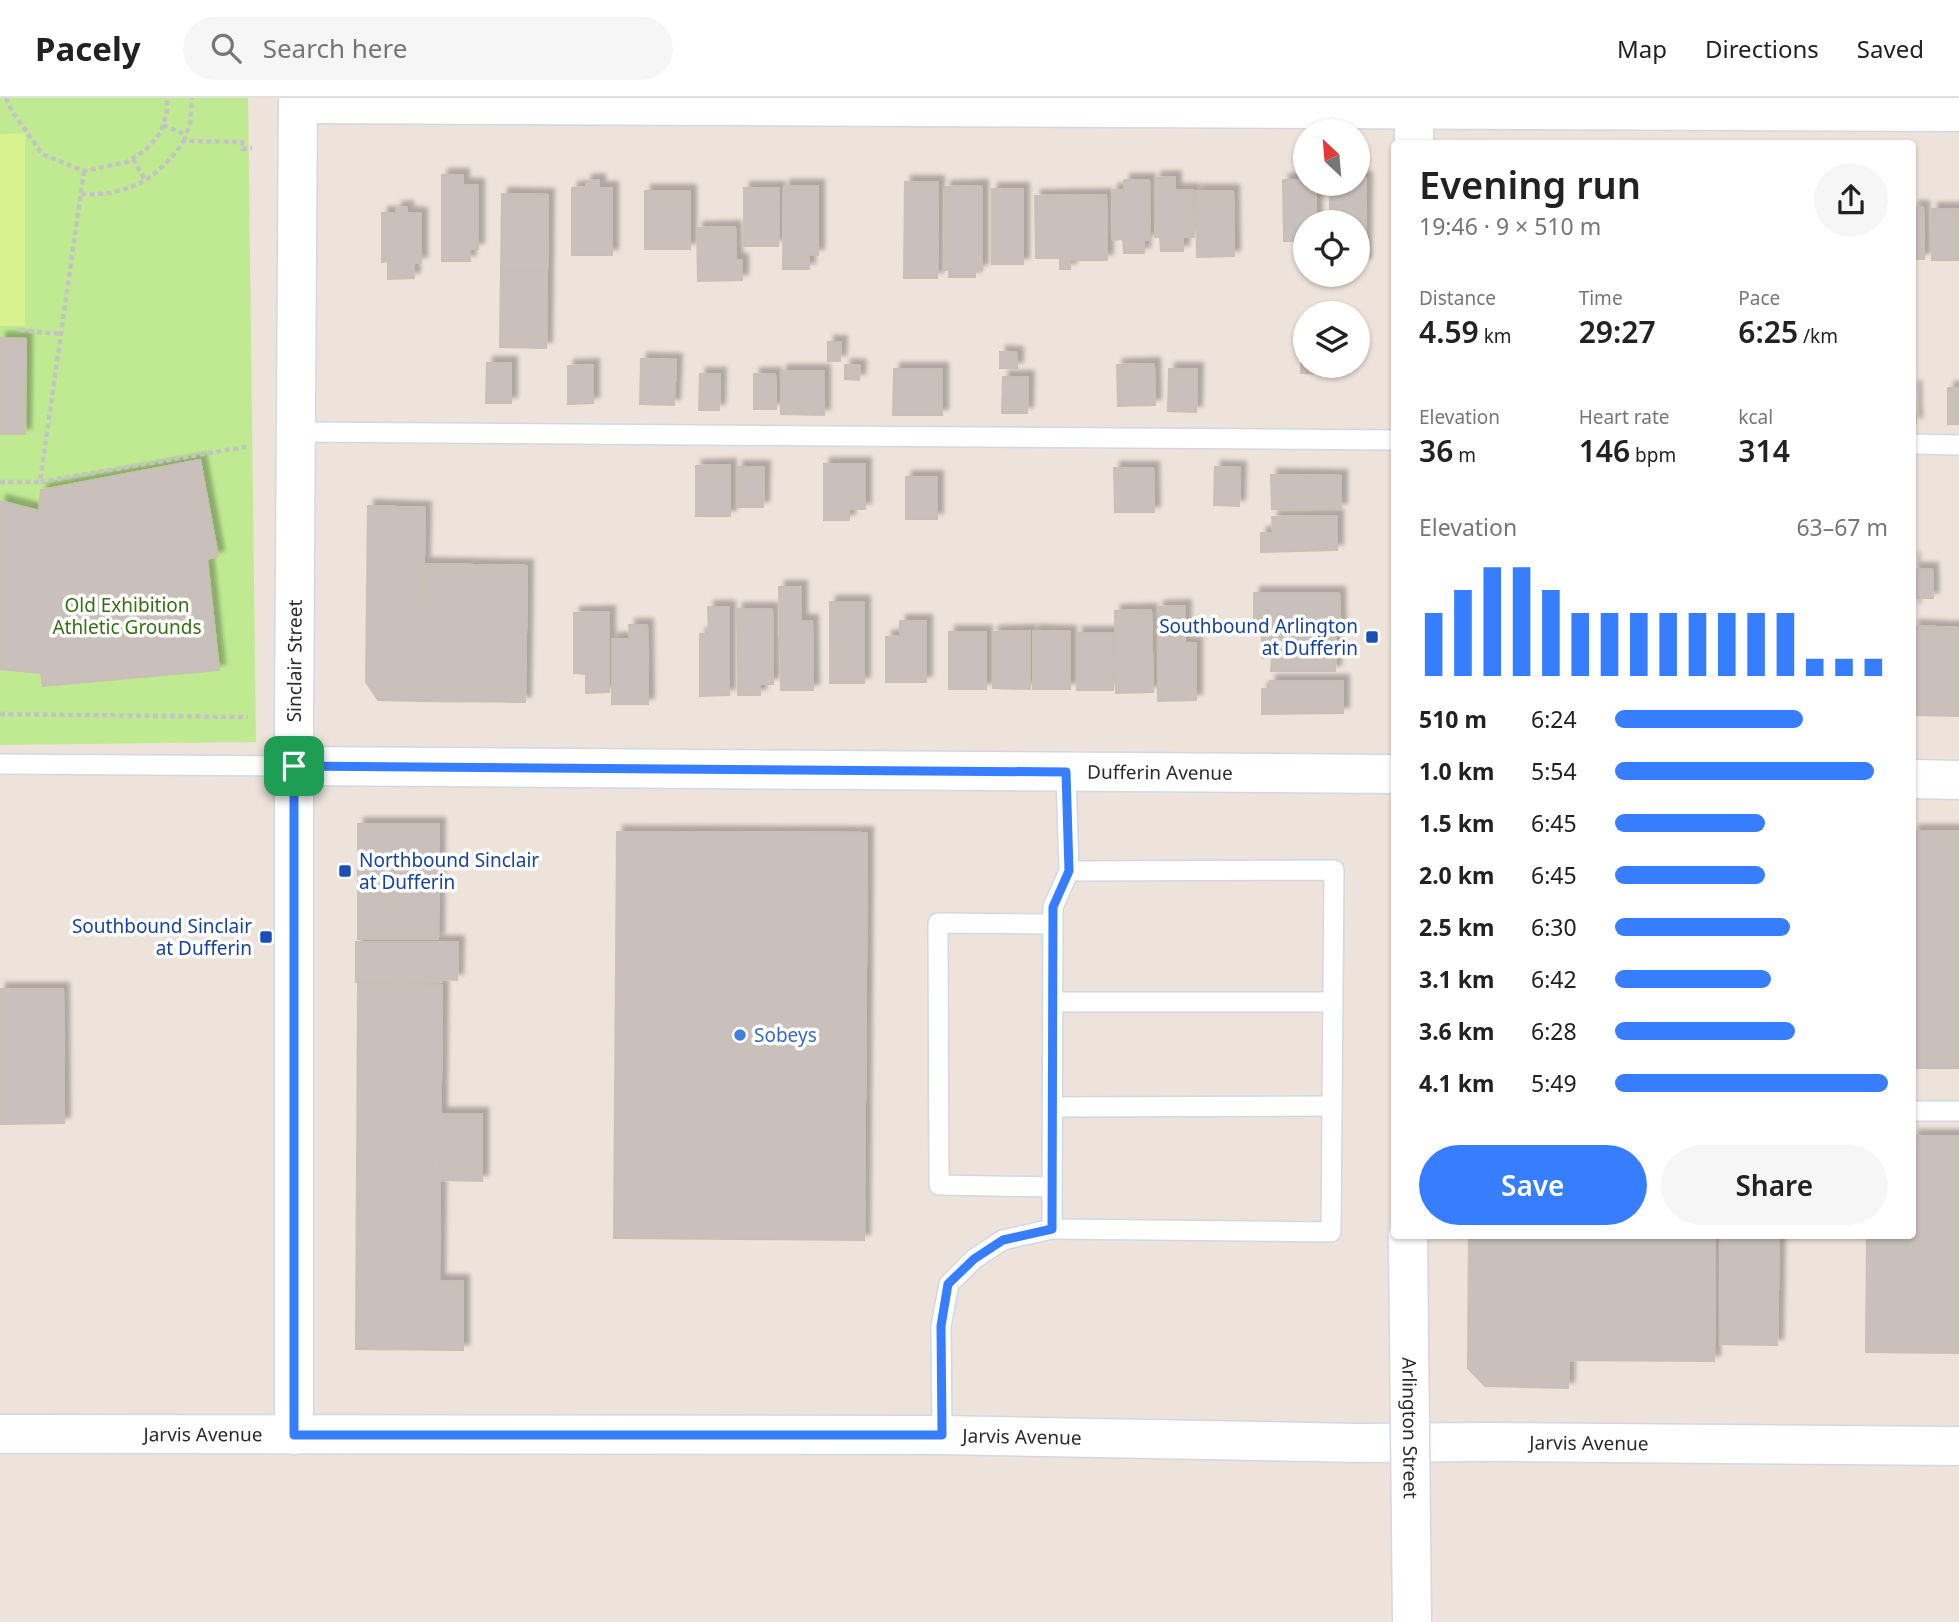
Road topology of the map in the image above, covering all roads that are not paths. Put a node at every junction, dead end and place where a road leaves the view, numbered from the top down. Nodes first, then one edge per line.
1 (298, 101) edge
2 (1959, 112) edge
3 (1414, 117) edge
4 (296, 432) junction
5 (1391, 440) edge
6 (1916, 444) edge
7 (1959, 445) edge
8 (0, 764) edge
9 (294, 766) junction
10 (1066, 772) junction
11 (1391, 774) edge
12 (1916, 779) edge
13 (1959, 780) edge
14 (1069, 871) junction
15 (1053, 924) junction
16 (1053, 1002) junction
17 (1333, 1002) junction
18 (1332, 1106) junction
19 (1053, 1107) junction
20 (1916, 1111) edge
21 (1959, 1111) edge
22 (1052, 1187) junction
23 (1052, 1229) junction
24 (1408, 1239) edge
25 (0, 1434) edge
26 (294, 1435) junction
27 (942, 1435) junction
28 (1959, 1446) edge
29 (1412, 1622) edge

1 - 3 street
1 - 4 street, Sinclair Street
2 - 3 street
4 - 5 lane
4 - 9 street, Sinclair Street
6 - 7 lane
8 - 9 lane
9 - 10 street, Dufferin Avenue
9 - 26 street, Sinclair Street
10 - 11 street, Dufferin Avenue
10 - 14 lane
12 - 13 street
14 - 15 lane
14 - 17 lane
15 - 16 lane
15 - 22 lane
16 - 17 lane
16 - 19 lane
17 - 18 lane
18 - 19 lane
18 - 23 lane
19 - 22 lane
20 - 21 lane
22 - 23 lane
23 - 27 lane
24 - 29 street, Arlington Street, bridge
25 - 26 street, Jarvis Avenue
26 - 27 street, Jarvis Avenue
27 - 28 street, Jarvis Avenue

